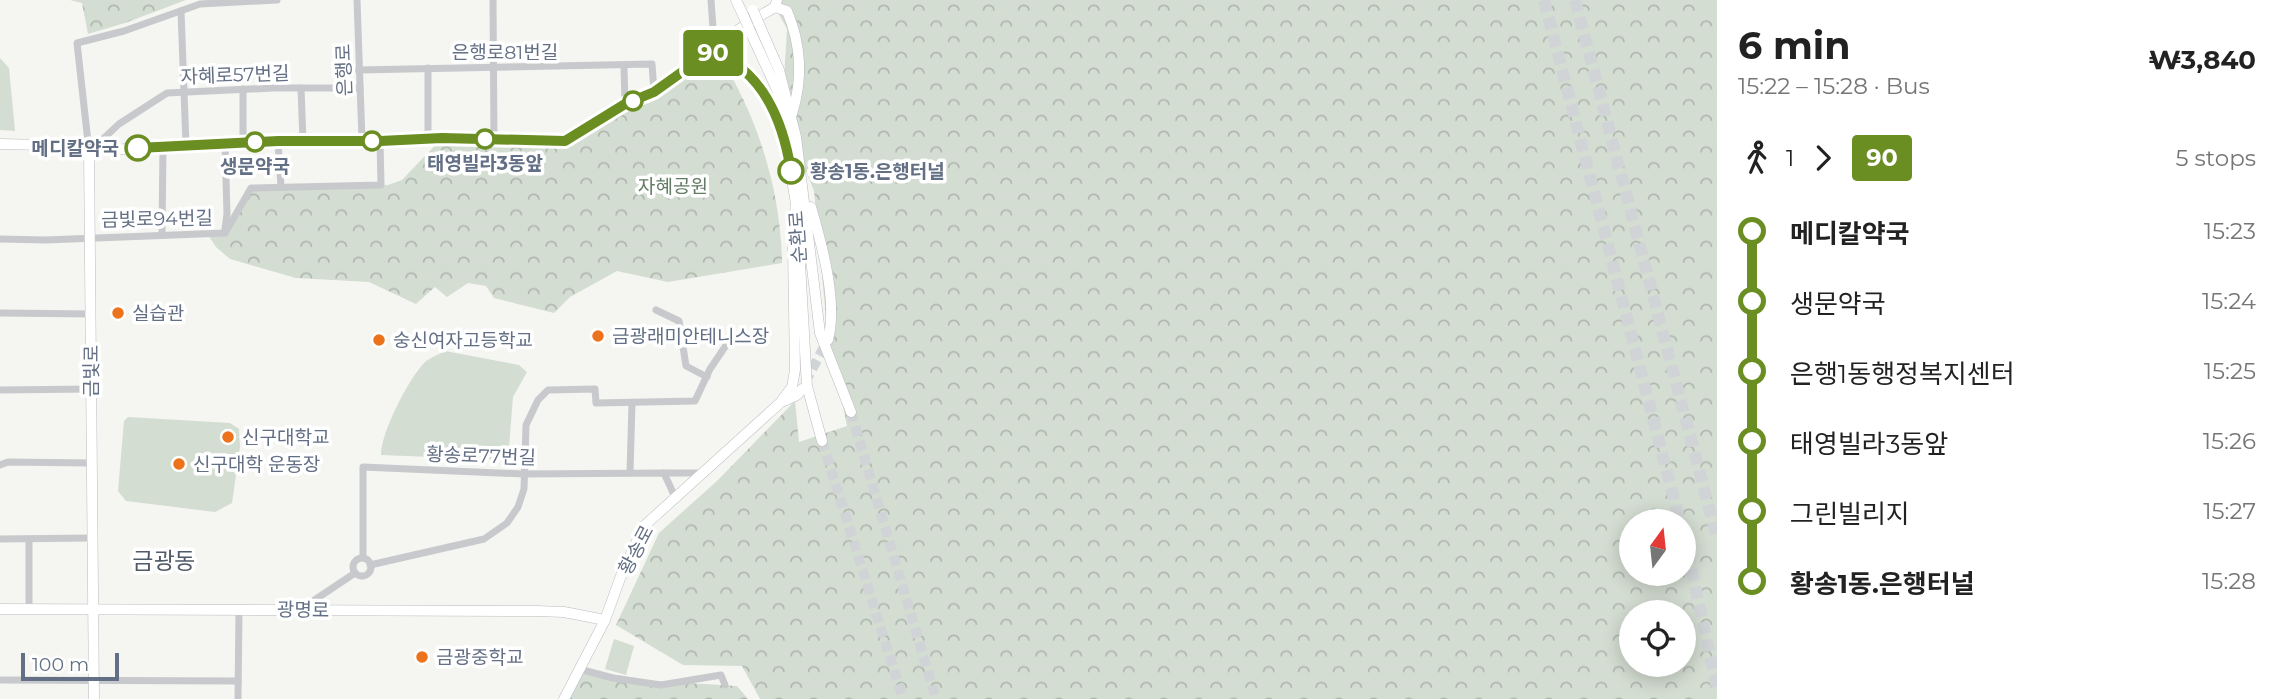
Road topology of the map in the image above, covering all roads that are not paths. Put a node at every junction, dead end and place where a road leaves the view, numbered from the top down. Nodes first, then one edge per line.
1 (276, 0) edge
2 (357, 0) edge
3 (493, 0) edge
4 (711, 0) edge
5 (736, 0) edge
6 (776, 3) edge
7 (751, 5) edge
8 (181, 11) junction
9 (710, 52) junction
10 (624, 66) junction
11 (428, 68) junction
12 (493, 68) junction
13 (358, 70) junction
14 (301, 88) junction
15 (360, 88) junction
16 (243, 89) junction
17 (185, 92) junction
18 (654, 92) junction
19 (625, 104) junction
20 (792, 117) junction
21 (428, 139) junction
22 (494, 139) junction
23 (362, 140) junction
24 (786, 140) junction
25 (278, 141) junction
26 (303, 141) junction
27 (380, 141) junction
28 (243, 142) junction
29 (225, 143) junction
30 (0, 144) edge
31 (186, 145) junction
32 (163, 146) junction
33 (89, 151) junction
34 (803, 180) junction
35 (281, 187) junction
36 (796, 199) junction
37 (225, 233) junction
38 (162, 235) junction
39 (90, 237) junction
40 (0, 239) edge
41 (656, 310) dead end
42 (0, 313) edge
43 (91, 314) junction
44 (729, 341) dead end
45 (828, 341) tunnel mouth
46 (707, 377) junction
47 (91, 389) junction
48 (802, 389) tunnel mouth
49 (0, 390) edge
50 (632, 403) junction
51 (780, 403) junction
52 (852, 412) tunnel mouth
53 (822, 442) tunnel mouth
54 (92, 463) junction
55 (0, 464) edge
56 (630, 473) junction
57 (664, 473) junction
58 (702, 473) junction
59 (524, 474) junction
60 (675, 497) junction
61 (92, 538) junction
62 (0, 539) edge
63 (29, 539) junction
64 (363, 558) junction
65 (370, 565) junction
66 (355, 573) junction
67 (0, 609) edge
68 (29, 609) junction
69 (301, 609) junction
70 (239, 610) junction
71 (92, 611) junction
72 (605, 620) junction
73 (579, 669) junction
74 (0, 680) edge
75 (95, 681) junction
76 (238, 681) junction
77 (725, 685) dead end
78 (94, 699) edge
79 (238, 699) edge
80 (564, 699) edge

1 - 8 street
2 - 13 street, 은행로
3 - 12 street
4 - 9 street
5 - 24 main road, 순환로, bridge
6 - 9 main road
6 - 20 main road
7 - 20 main road, 순환로, bridge
8 - 17 street
8 - 33 street, 금빛로
9 - 18 main road
9 - 24 main road
10 - 12 street, 은행로81번길
10 - 18 street, 은행로81번길
10 - 19 street
11 - 12 street, 은행로81번길
11 - 13 street, 은행로81번길
11 - 21 street
12 - 22 street
13 - 15 street, 은행로
14 - 15 street, 자혜로57번길
14 - 16 street, 자혜로57번길
14 - 26 street
15 - 23 street, 은행로
16 - 17 street, 자혜로57번길
16 - 28 street
17 - 31 street
17 - 33 street, 자혜로57번길
18 - 19 main road
19 - 22 main road
20 - 34 main road, 순환로
21 - 22 main road
21 - 27 main road
23 - 26 main road
23 - 27 main road
24 - 36 main road, 순환로
25 - 26 main road
25 - 28 main road
25 - 35 street
27 - 35 street
28 - 29 main road
29 - 31 main road
29 - 37 street
30 - 33 main road
31 - 32 main road
32 - 33 main road
32 - 38 street
33 - 39 main road, 금빛로
34 - 45 main road
34 - 52 main road, 순환로
35 - 37 street
36 - 51 main road
36 - 53 main road, 순환로
37 - 38 street, 금빛로94번길
38 - 39 street, 금빛로94번길
39 - 40 street, 금빛로94번길
39 - 43 main road, 금빛로
41 - 46 street
42 - 43 street
43 - 47 main road, 금빛로
44 - 46 street
46 - 50 street
47 - 49 street
47 - 54 main road, 금빛로
48 - 51 main road
50 - 56 street
50 - 59 street
51 - 58 main road, 황송로
54 - 55 street
54 - 61 main road, 금빛로
56 - 57 street, 황송로77번길
56 - 59 street, 황송로77번길
57 - 58 street, 황송로77번길
57 - 60 street
58 - 60 main road, 황송로
59 - 64 street, 황송로77번길
59 - 65 street
60 - 72 main road, 황송로
61 - 63 street
61 - 71 main road, 금빛로
62 - 63 street
63 - 68 street
64 - 65 street
64 - 66 street
65 - 66 street
66 - 69 street
67 - 68 main road, 광명로
68 - 71 main road, 광명로
69 - 70 main road, 광명로
69 - 72 main road, 광명로
70 - 71 main road, 광명로
70 - 76 street
71 - 75 main road, 금빛로
72 - 73 main road, 황송로
73 - 77 street
73 - 80 main road, 황송로
74 - 75 street
75 - 76 street
75 - 78 main road, 금빛로
76 - 79 street

